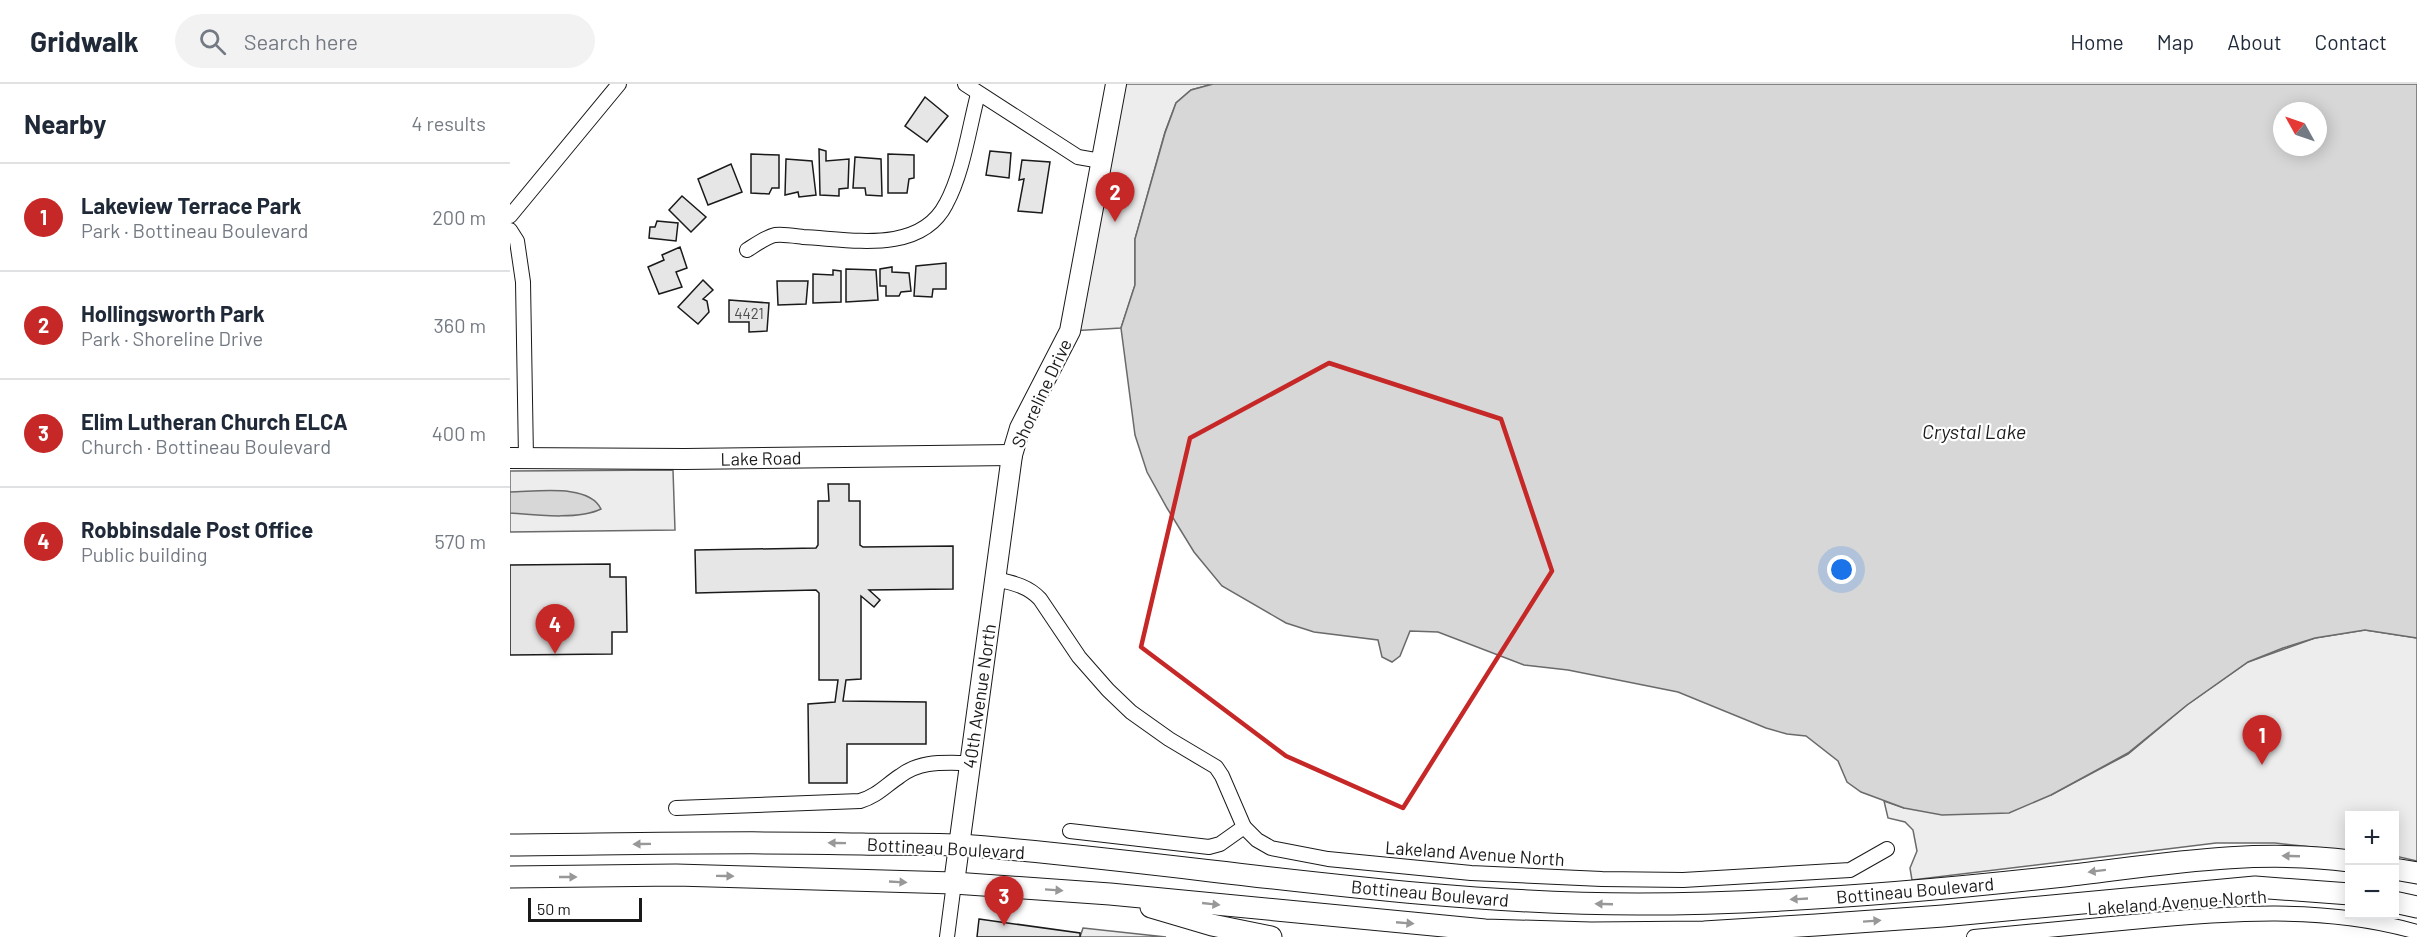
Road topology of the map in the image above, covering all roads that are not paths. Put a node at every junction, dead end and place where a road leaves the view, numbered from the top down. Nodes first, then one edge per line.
1 (619, 84) edge
2 (965, 84) edge
3 (1116, 84) edge
4 (978, 94) junction
5 (1101, 161) junction
6 (510, 216) edge
7 (510, 230) edge
8 (747, 250) dead end
9 (1012, 455) junction
10 (518, 458) edge
11 (996, 579) junction
12 (969, 763) junction
13 (676, 808) dead end
14 (1244, 827) junction
15 (1070, 831) dead end
16 (510, 845) edge
17 (959, 845) junction
18 (1887, 849) dead end
19 (2345, 861) edge
20 (2399, 870) edge
21 (2417, 873) edge
22 (510, 878) edge
23 (954, 883) junction
24 (1110, 894) junction
25 (2345, 894) edge
26 (2399, 903) edge
27 (2417, 907) edge
28 (2417, 932) edge
29 (947, 937) edge
30 (1271, 937) edge
31 (1974, 937) edge

1 - 6 street
2 - 4 street
3 - 5 street, Shoreline Drive
4 - 5 street
4 - 8 street
5 - 9 street, Shoreline Drive
7 - 10 street
9 - 10 street, Lake Road
9 - 11 street, 40th Avenue North
11 - 12 street, 40th Avenue North
11 - 14 street
12 - 13 street
12 - 17 street, 40th Avenue North
14 - 15 street
14 - 18 street, Lakeland Avenue North
17 -> 16 main road, Bottineau Boulevard
19 -> 17 main road, Bottineau Boulevard
17 - 23 street, 40th Avenue North
20 - 21 main road
22 -> 23 main road, Bottineau Boulevard
23 -> 24 main road, Bottineau Boulevard
23 - 29 street, 40th Avenue North
24 -> 25 main road, Bottineau Boulevard
24 - 30 main road
26 - 27 main road
28 - 31 street, Lakeland Avenue North

